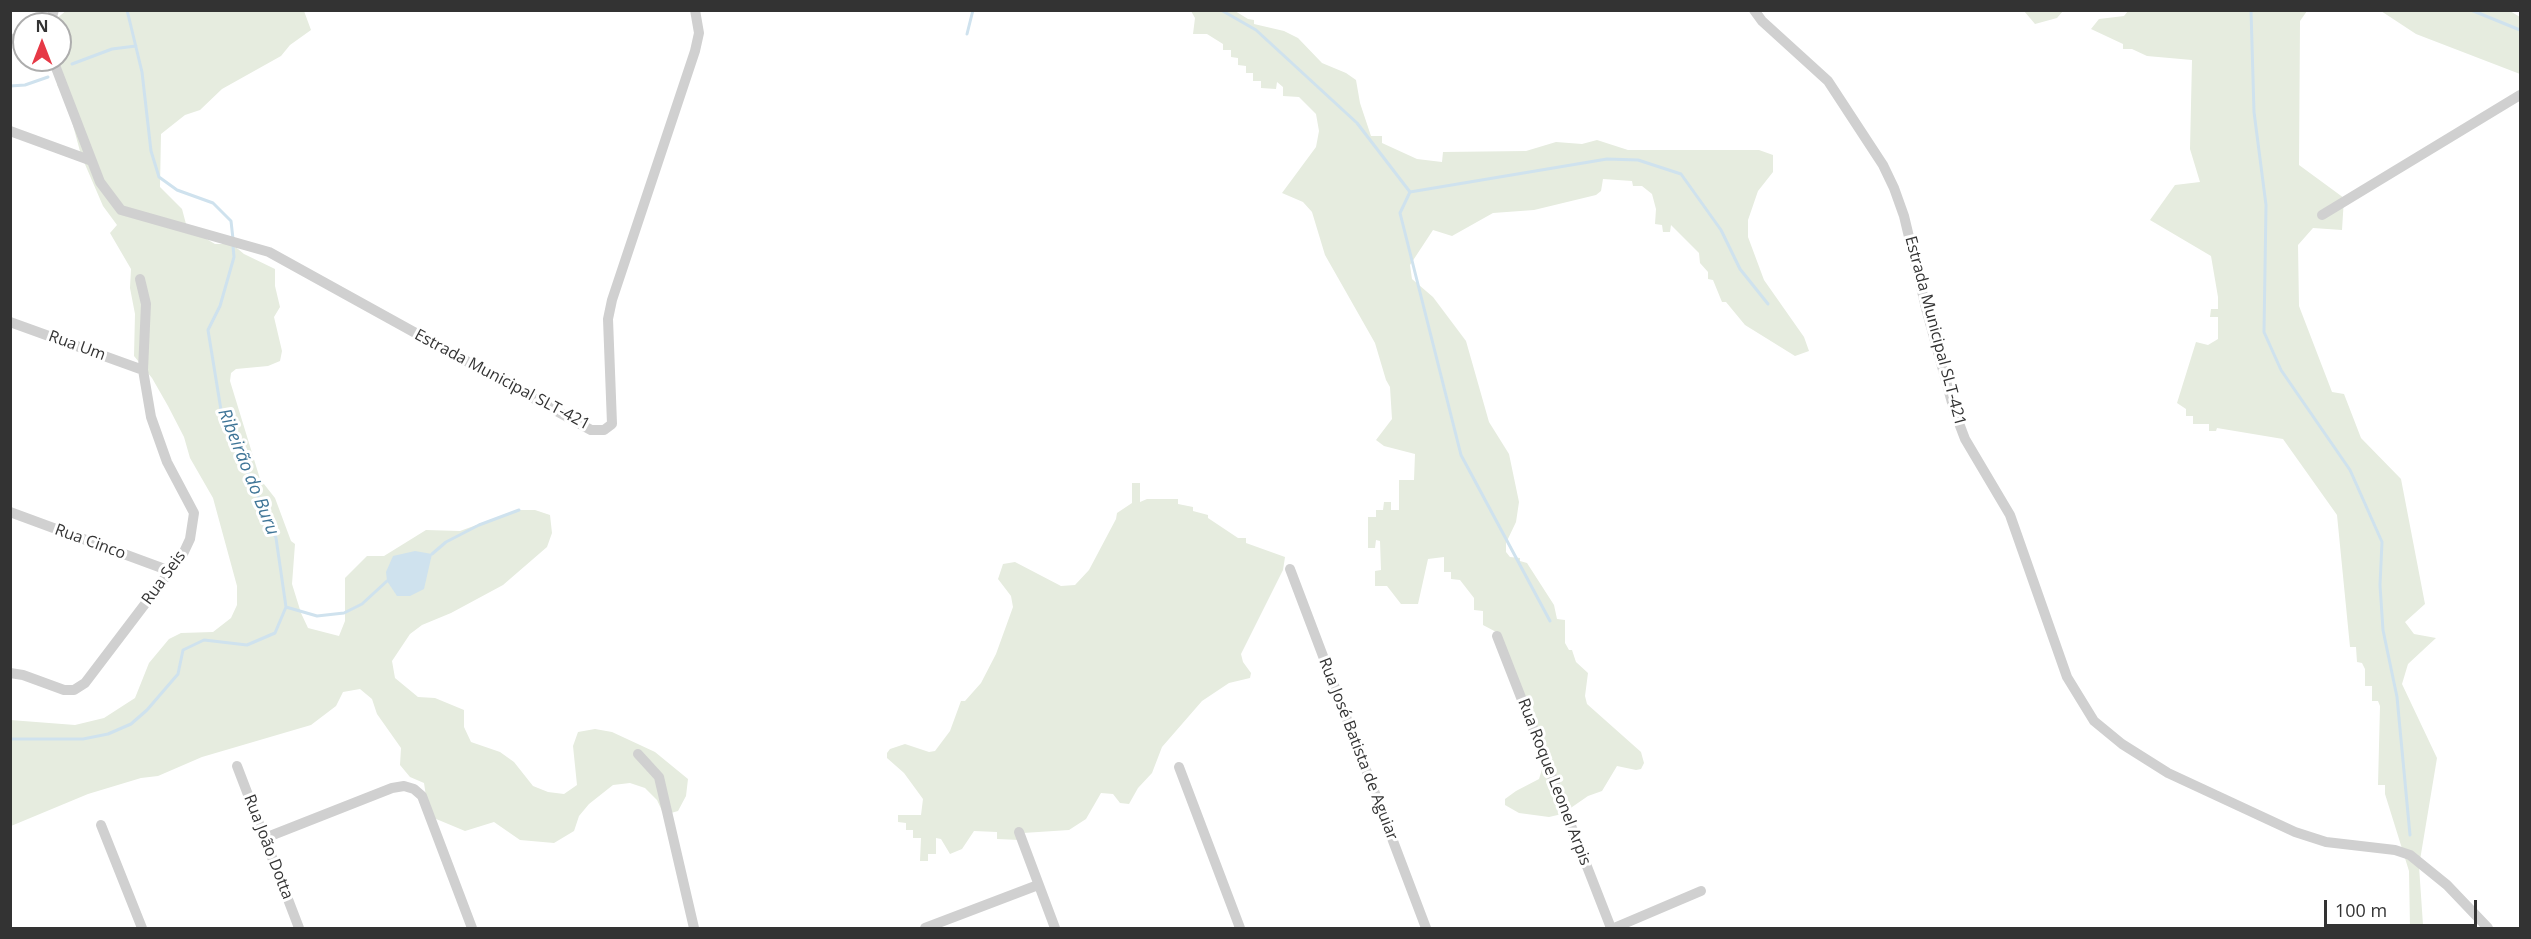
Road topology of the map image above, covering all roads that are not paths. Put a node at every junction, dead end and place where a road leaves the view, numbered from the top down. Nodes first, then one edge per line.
1 (695, 10) edge
2 (1754, 10) edge
3 (58, 72) edge
4 (2520, 95) edge
5 (10, 130) edge
6 (92, 161) junction
7 (2322, 214) dead end
8 (140, 279) dead end
9 (10, 322) edge
10 (143, 370) junction
11 (10, 512) edge
12 (1290, 569) dead end
13 (170, 571) junction
14 (1497, 636) dead end
15 (10, 673) edge
16 (638, 754) dead end
17 (237, 766) dead end
18 (1179, 767) dead end
19 (101, 825) dead end
20 (1019, 832) dead end
21 (265, 838) junction
22 (1038, 885) junction
23 (1701, 891) dead end
24 (142, 928) edge
25 (299, 928) edge
26 (472, 928) edge
27 (694, 928) edge
28 (925, 928) edge
29 (1055, 928) edge
30 (1240, 928) edge
31 (1426, 928) edge
32 (1613, 928) edge
33 (2488, 928) edge

1 - 6 street, Estrada Municipal SLT-421
2 - 33 street, Estrada Municipal SLT-421
3 - 6 street
4 - 7 street
5 - 6 street
8 - 10 street, Rua Seis
9 - 10 street, Rua Um
10 - 13 street, Rua Seis
11 - 13 street, Rua Cinco
12 - 31 street, Rua José Batista de Aguiar
13 - 15 street, Rua Seis
14 - 32 street, Rua Roque Leonel Arpis
16 - 27 street
17 - 21 street, Rua João Dotta
18 - 30 street
19 - 24 street
20 - 22 street
21 - 25 street, Rua João Dotta
21 - 26 street
22 - 28 street
22 - 29 street
23 - 32 street

